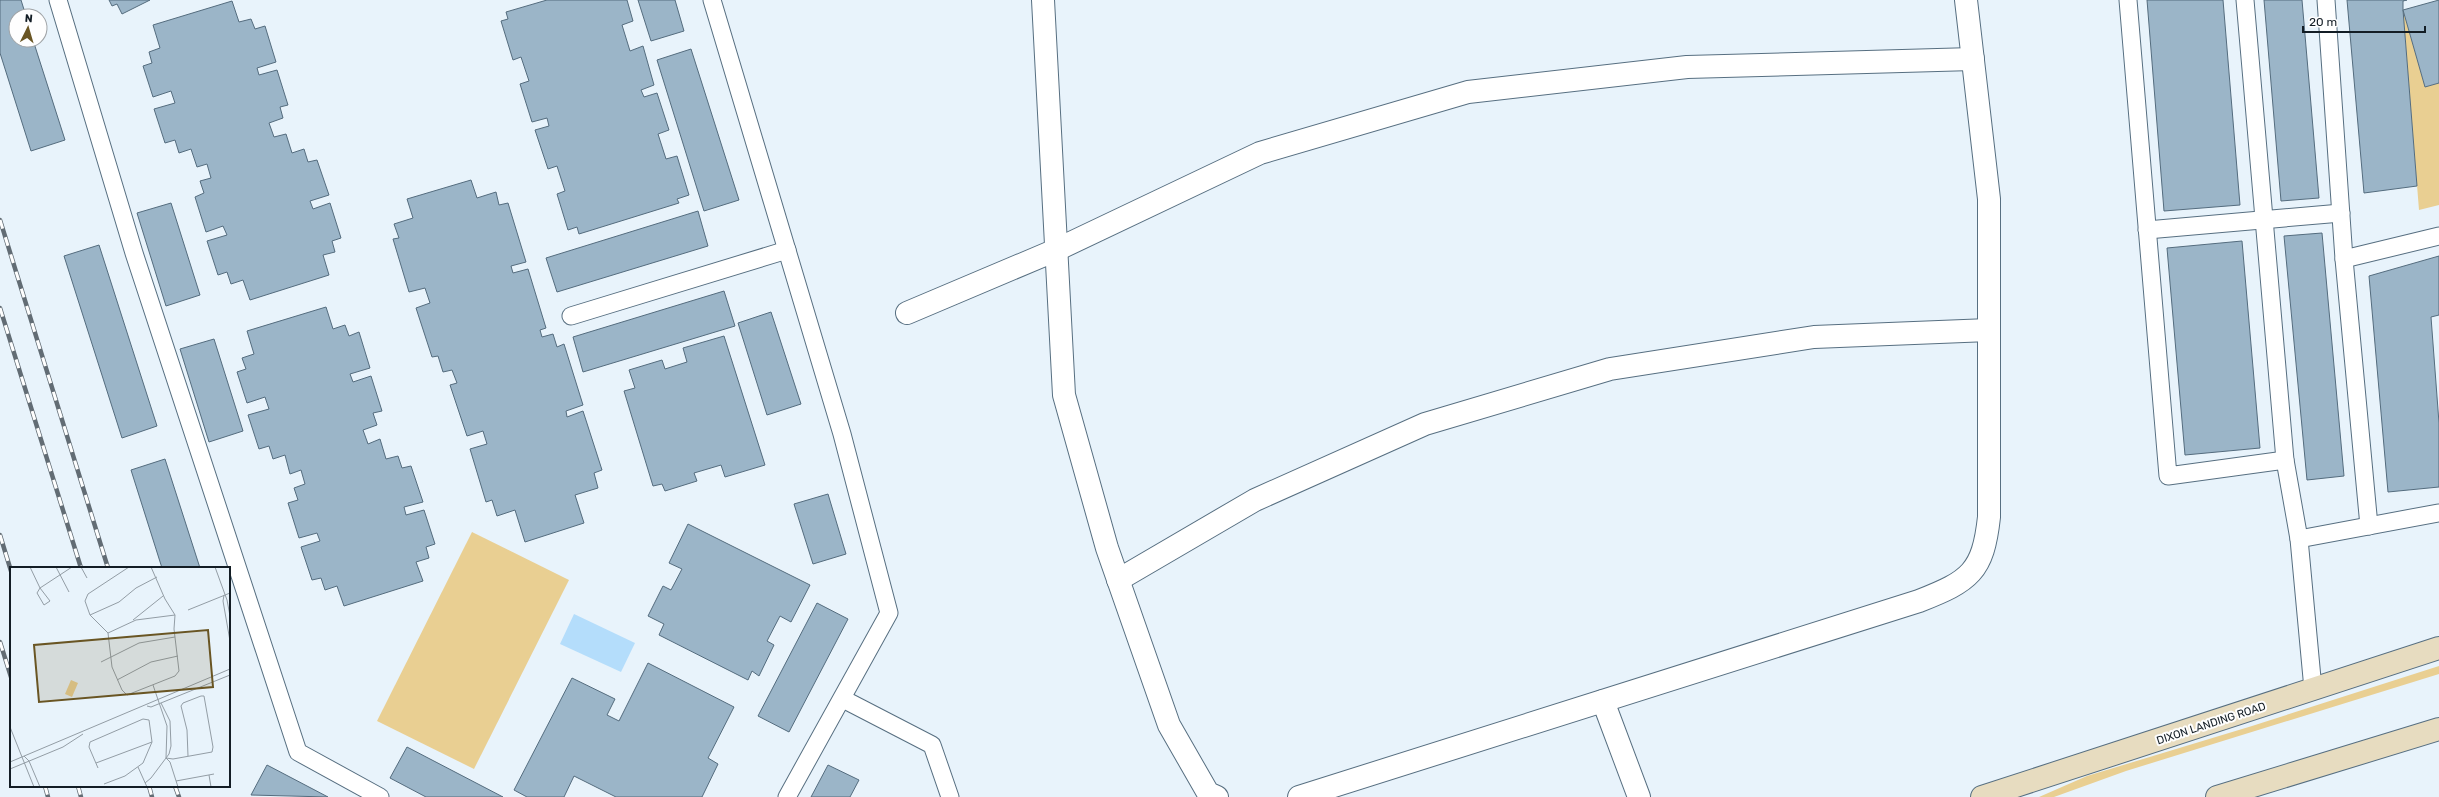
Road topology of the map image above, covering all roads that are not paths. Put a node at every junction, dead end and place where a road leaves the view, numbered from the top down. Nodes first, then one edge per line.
1 (58, 0) edge
2 (712, 0) edge
3 (1043, 0) edge
4 (1966, 0) edge
5 (2128, 0) edge
6 (2245, 0) edge
7 (2326, 0) edge
8 (1973, 59) junction
9 (2341, 213) junction
10 (2263, 219) junction
11 (2147, 230) junction
12 (2439, 236) edge
13 (787, 250) junction
14 (1056, 250) junction
15 (2344, 259) junction
16 (907, 314) dead end
17 (571, 316) dead end
18 (1989, 330) junction
19 (2285, 460) junction
20 (2438, 513) dead end
21 (2369, 526) junction
22 (2299, 539) junction
23 (1118, 580) junction
24 (2439, 648) edge
25 (2313, 689) junction
26 (843, 699) junction
27 (1603, 701) junction
28 (2439, 728) edge
29 (380, 797) edge
30 (787, 797) edge
31 (950, 797) edge
32 (1217, 797) edge
33 (1299, 797) edge
34 (1639, 797) edge
35 (1982, 797) edge
36 (2217, 797) edge

1 - 29 lane
2 - 13 lane
3 - 14 street
4 - 8 street
5 - 11 lane
6 - 10 lane
7 - 9 lane
8 - 14 street
8 - 18 street
9 - 10 lane
9 - 15 lane
10 - 11 lane
10 - 19 lane
11 - 19 lane
12 - 15 lane
13 - 17 lane
13 - 26 lane
14 - 16 street
14 - 23 street
15 - 21 lane
18 - 23 street
18 - 27 street
19 - 22 lane
20 - 21 lane
21 - 22 lane
22 - 25 lane
23 - 32 street
24 - 25 main road, DIXON LANDING ROAD
25 - 35 main road, DIXON LANDING ROAD
26 - 30 lane
26 - 31 lane
27 - 33 street
27 - 34 street
28 - 36 main road

